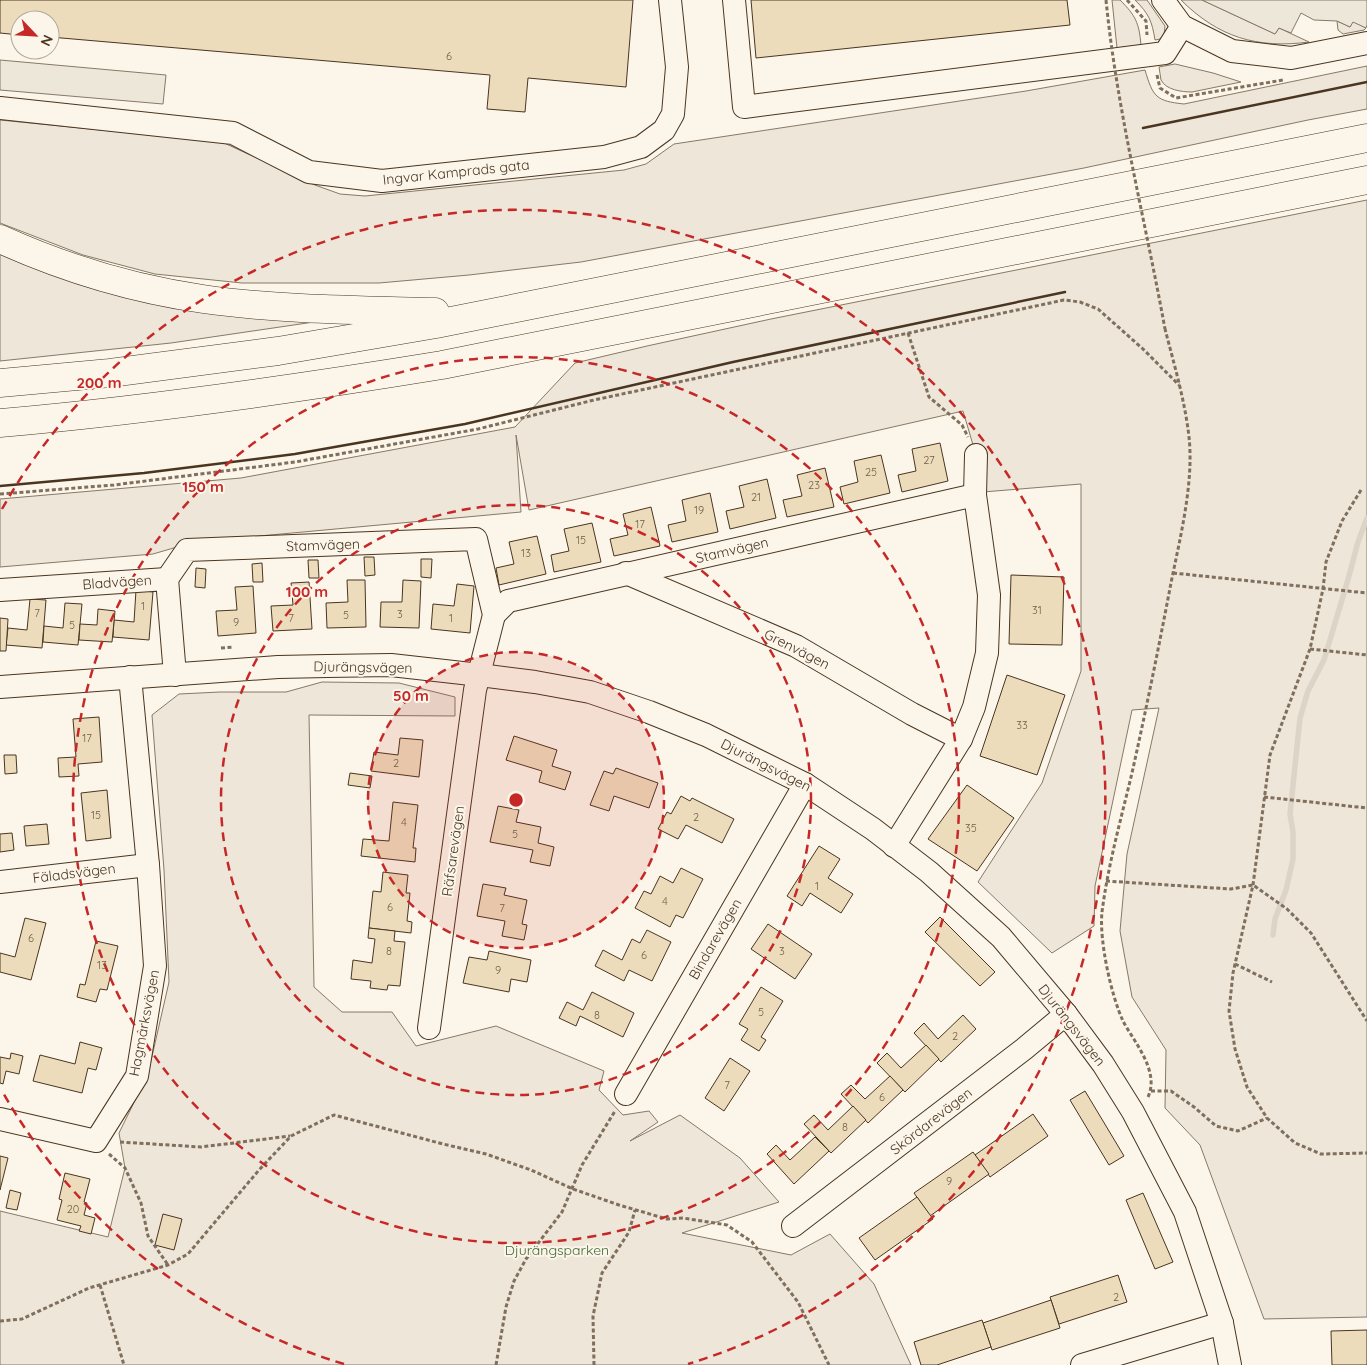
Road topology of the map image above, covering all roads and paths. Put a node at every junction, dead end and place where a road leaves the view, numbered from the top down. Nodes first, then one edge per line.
1 (670, 0) edge
2 (734, 0) edge
3 (1106, 0) edge
4 (1163, 0) edge
5 (1182, 26) junction
6 (1367, 43) edge
7 (0, 108) edge
8 (1367, 138) edge
9 (1367, 180) edge
10 (0, 239) edge
11 (491, 314) junction
12 (908, 333) junction
13 (0, 382) edge
14 (1179, 385) junction
15 (0, 423) edge
16 (976, 454) joint
17 (1361, 490) dead end
18 (0, 494) edge
19 (975, 495) junction
20 (626, 573) junction
21 (1173, 573) junction
22 (167, 579) junction
23 (1323, 589) junction
24 (0, 590) edge
25 (1367, 594) edge
26 (494, 615) junction
27 (237, 647) dead end
28 (214, 650) dead end
29 (1310, 650) junction
30 (1367, 655) edge
31 (175, 675) junction
32 (480, 675) junction
33 (130, 677) junction
34 (0, 687) edge
35 (961, 739) junction
36 (805, 784) junction
37 (1264, 797) junction
38 (1367, 808) edge
39 (894, 846) junction
40 (148, 865) junction
41 (1106, 881) junction
42 (0, 882) edge
43 (1254, 885) junction
44 (1235, 964) junction
45 (1272, 982) dead end
46 (1066, 1014) junction
47 (1367, 1021) edge
48 (429, 1028) dead end
49 (1151, 1091) junction
50 (626, 1094) joint
51 (1134, 1112) junction
52 (1267, 1118) junction
53 (0, 1119) edge
54 (291, 1136) junction
55 (96, 1141) junction
56 (1367, 1153) edge
57 (572, 1189) junction
58 (635, 1210) junction
59 (794, 1226) dead end
60 (168, 1266) junction
61 (100, 1285) junction
62 (0, 1321) edge
63 (1222, 1323) junction
64 (124, 1365) edge
65 (496, 1365) edge
66 (594, 1365) edge
67 (829, 1365) edge
68 (1082, 1365) edge
69 (1230, 1365) edge

1 - 7 street, Ingvar Kamprads gata
2 - 5 street
3 - 14 path, bridge
4 - 5 street
5 - 6 street
8 - 11 highway
9 - 15 highway
10 - 11 highway
11 - 13 highway
12 - 14 path
12 - 16 path
12 - 18 path
14 - 21 path
16 - 19 street
17 - 23 path
19 - 20 street, Stamvägen
19 - 35 street
20 - 26 street, Stamvägen
20 - 35 street, Grenvägen
21 - 23 path
21 - 41 path
22 - 24 street, Bladvägen
22 - 26 street, Stamvägen
22 - 31 street, Bladvägen
23 - 25 path
23 - 29 path
26 - 32 street, Stamvägen
27 - 28 path
29 - 30 path
29 - 37 path
31 - 32 street, Djurängsvägen
31 - 33 street, Djurängsvägen
32 - 36 street, Djurängsvägen
32 - 48 street, Räfsarevägen
33 - 34 street, Djurängsvägen
33 - 40 street, Hagmarksvägen
35 - 39 street
36 - 39 street, Djurängsvägen
36 - 50 street, Bindarevägen
37 - 38 path
37 - 43 path
39 - 46 street, Djurängsvägen
40 - 42 street, Fäladsvägen
40 - 55 street, Hagmarksvägen
41 - 43 path
41 - 49 path
43 - 44 path
43 - 47 path
44 - 45 path
44 - 52 path
46 - 51 street, Djurängsvägen
46 - 59 street, Skördarevägen
49 - 51 path
49 - 52 path
50 - 57 path
51 - 63 street, Djurängsvägen
52 - 56 path
53 - 55 street
54 - 55 path
54 - 57 path
54 - 60 path
55 - 60 path
57 - 58 path
57 - 65 path
58 - 66 path
58 - 67 path
60 - 61 path
61 - 62 path
61 - 64 path
63 - 68 street
63 - 69 street, Djurängsvägen

